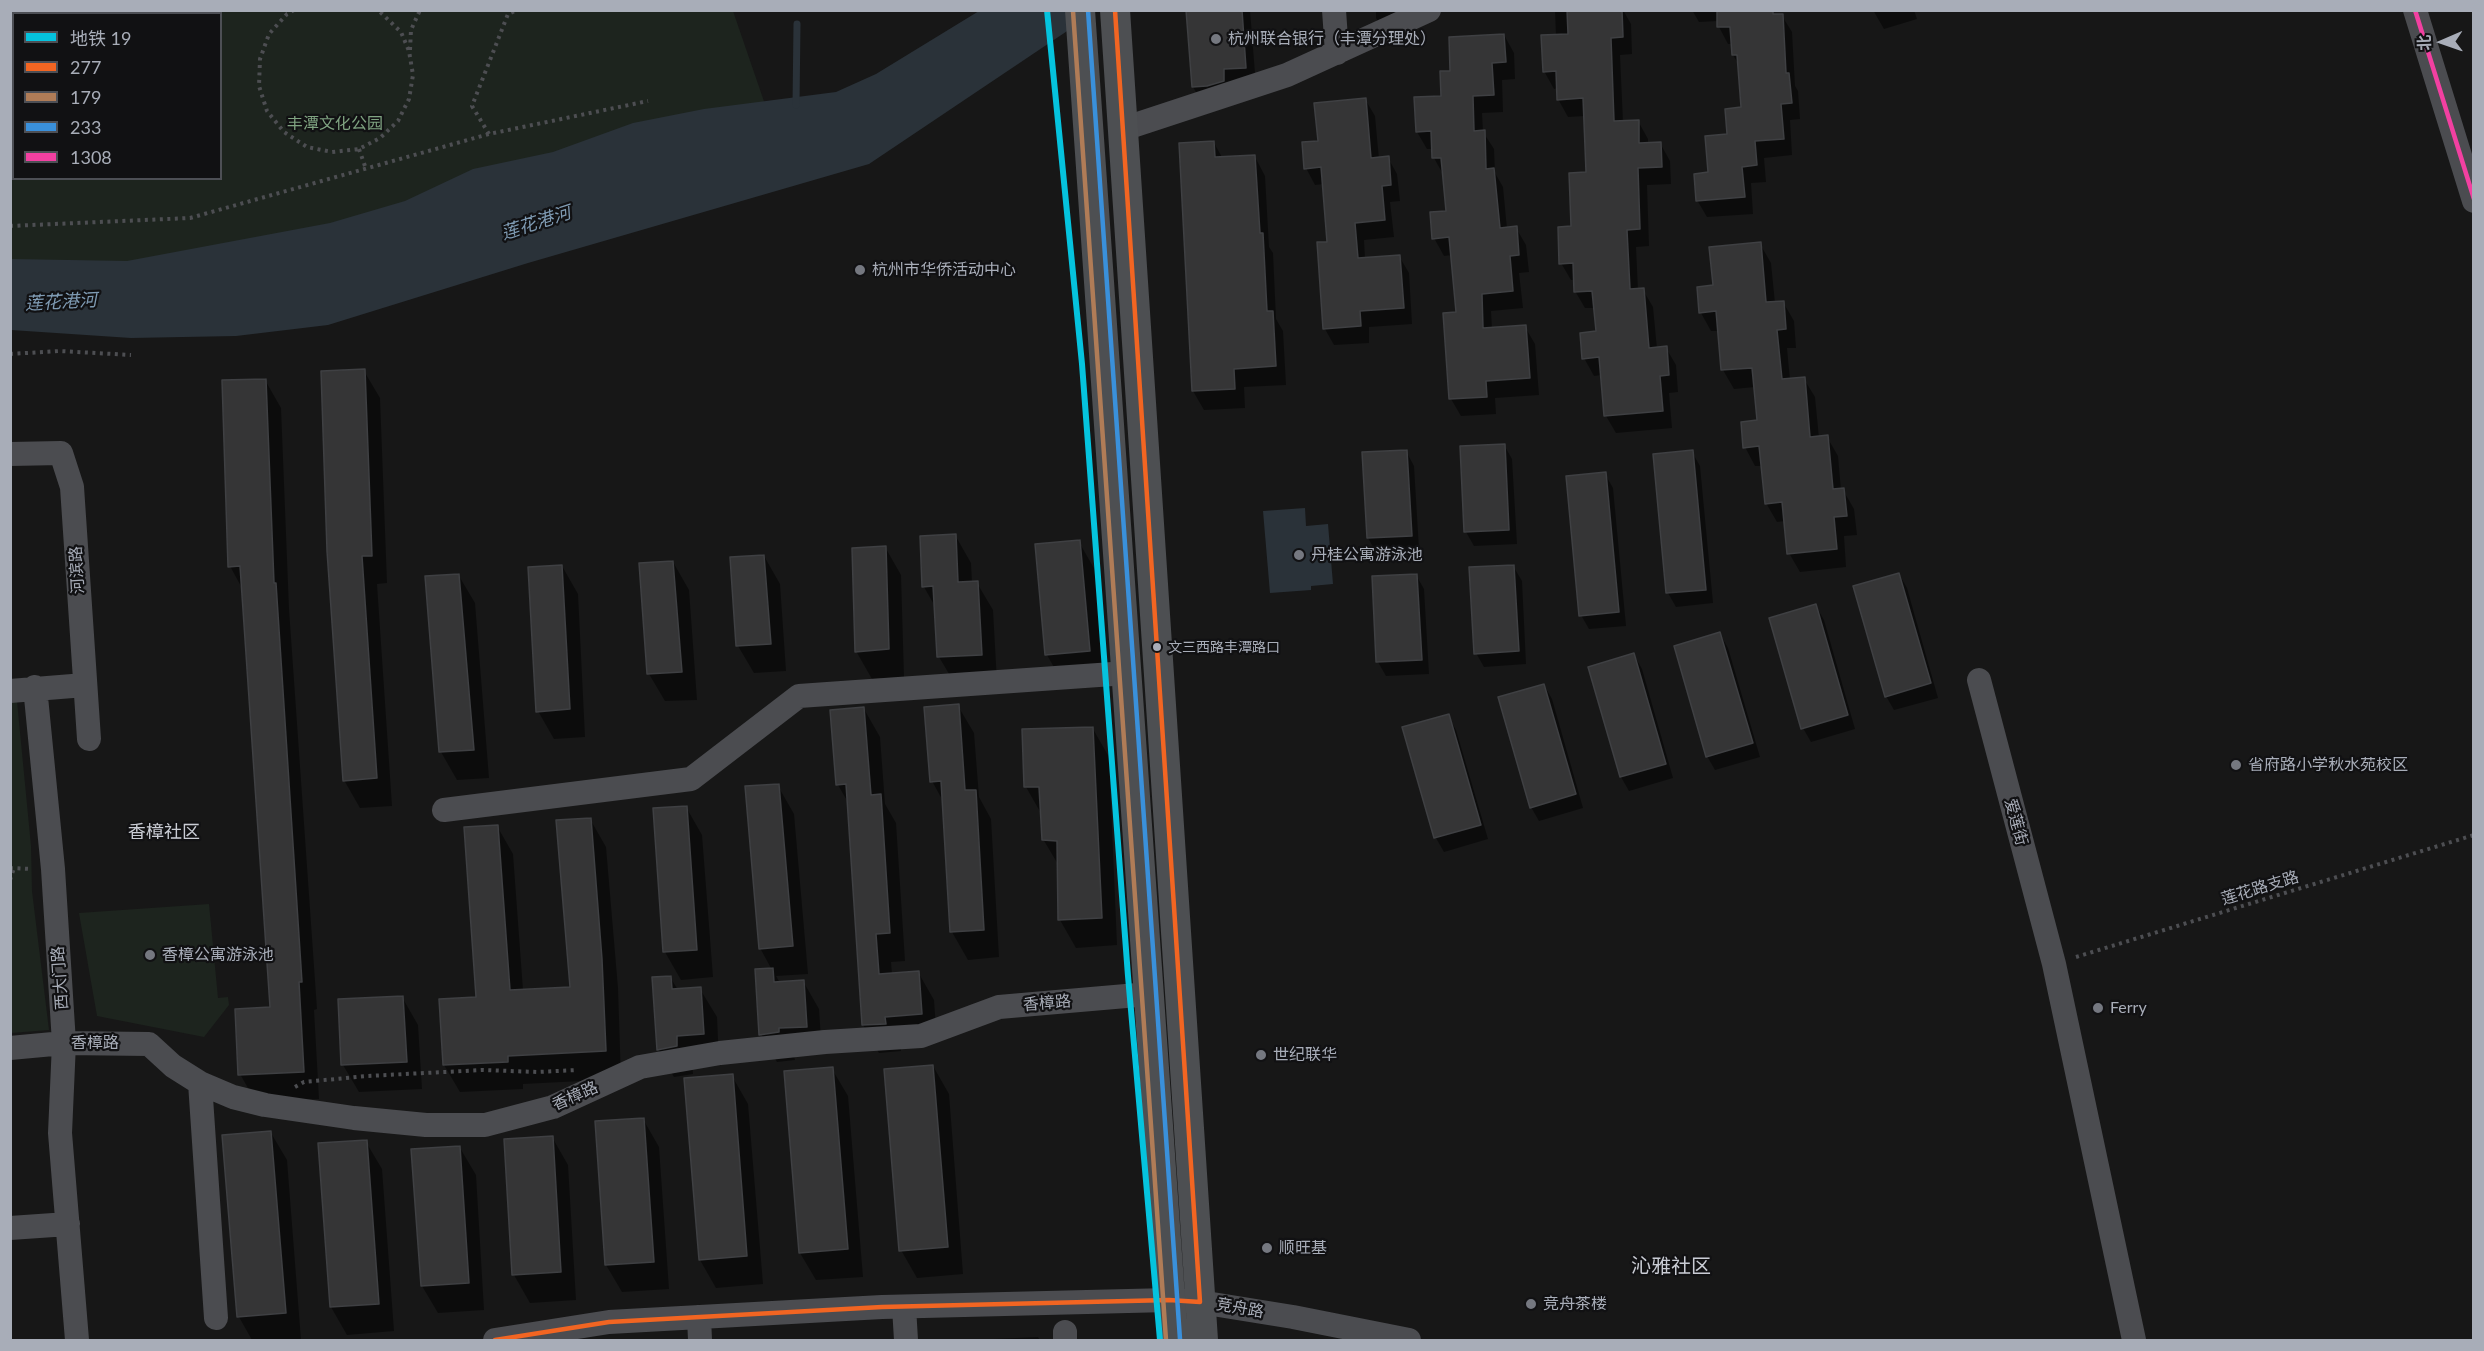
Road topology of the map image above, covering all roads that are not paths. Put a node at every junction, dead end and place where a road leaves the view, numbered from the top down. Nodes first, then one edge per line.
1 (1080, 10) edge
2 (1115, 10) edge
3 (1334, 10) edge
4 (1429, 10) edge
5 (2415, 10) edge
6 (1337, 53) junction
7 (1124, 129) junction
8 (2474, 201) edge
9 (10, 454) edge
10 (1127, 673) junction
11 (1979, 680) dead end
12 (85, 685) junction
13 (35, 687) junction
14 (10, 691) edge
15 (89, 739) dead end
16 (444, 810) dead end
17 (1149, 994) junction
18 (64, 1043) junction
19 (10, 1047) edge
20 (200, 1083) junction
21 (68, 1224) junction
22 (10, 1228) edge
23 (1169, 1300) junction
24 (1200, 1302) junction
25 (904, 1306) junction
26 (216, 1318) dead end
27 (699, 1329) edge
28 (564, 1335) edge
29 (77, 1341) edge
30 (495, 1341) edge
31 (906, 1341) edge
32 (1173, 1341) edge
33 (1203, 1341) edge
34 (1409, 1341) edge
35 (2134, 1341) edge

1 - 10 main road
2 - 7 main road
3 - 6 street
4 - 6 street
5 - 8 street
6 - 7 street
7 - 24 main road
9 - 12 street, 河滨路
10 - 16 street
10 - 17 main road
11 - 35 street, 爱莲街
12 - 13 street
12 - 15 street, 河滨路
13 - 14 street
13 - 18 street, 西大门路
17 - 20 street, 香樟路
17 - 23 main road
18 - 19 street, 香樟路
18 - 20 street, 香樟路
18 - 21 street, 西大门路
20 - 26 street
21 - 22 street
21 - 29 street, 西大门路
23 - 24 street, 竞舟路
23 - 25 street, 竞舟路
23 - 32 main road
24 - 33 main road
24 - 34 street, 竞舟路
25 - 27 street, 竞舟路
25 - 31 street
27 - 28 street, 竞舟路
28 - 30 street, 竞舟路

